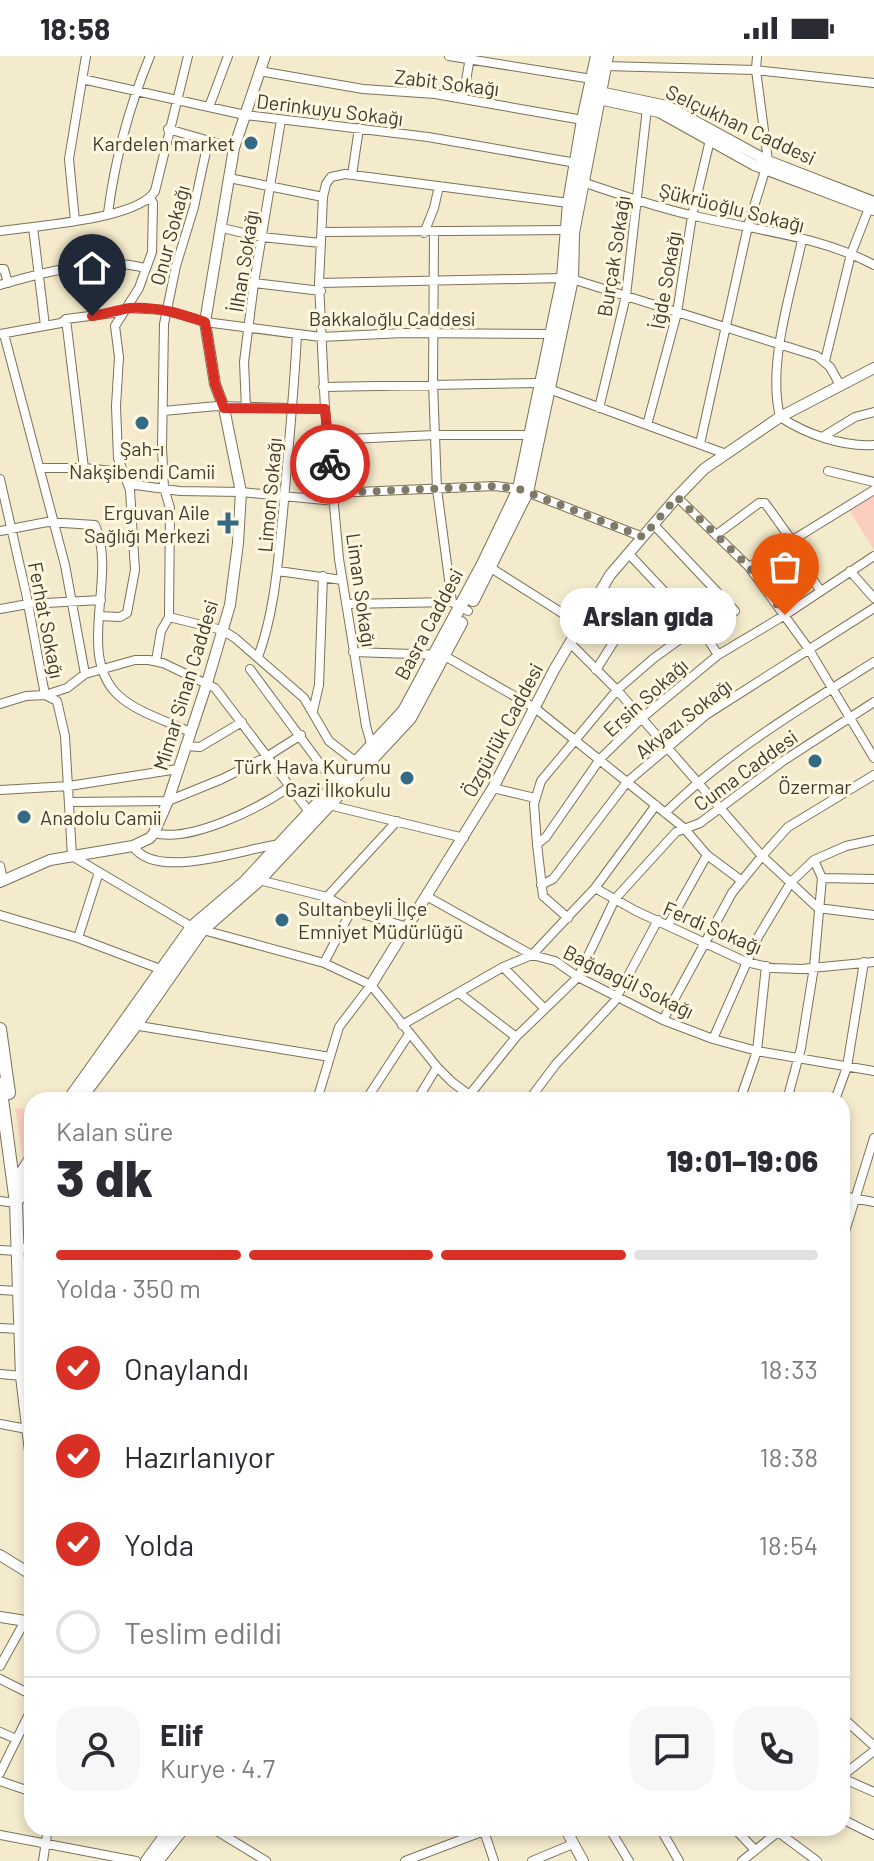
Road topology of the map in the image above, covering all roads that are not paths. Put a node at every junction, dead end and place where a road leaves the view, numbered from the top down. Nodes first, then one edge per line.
1 (86, 56) edge
2 (150, 56) edge
3 (188, 56) edge
4 (228, 56) edge
5 (265, 56) edge
6 (449, 56) edge
7 (757, 56) edge
8 (470, 58) edge
9 (603, 59) edge
10 (756, 70) junction
11 (259, 71) junction
12 (82, 79) junction
13 (874, 83) edge
14 (136, 91) junction
15 (593, 91) junction
16 (463, 99) junction
17 (177, 100) junction
18 (209, 107) junction
19 (647, 108) junction
20 (245, 115) junction
21 (281, 120) junction
22 (583, 120) junction
23 (359, 128) junction
24 (168, 129) junction
25 (710, 140) junction
26 (208, 142) junction
27 (234, 148) junction
28 (576, 163) junction
29 (767, 165) junction
30 (352, 175) junction
31 (229, 178) junction
32 (582, 182) junction
33 (439, 186) junction
34 (270, 187) junction
35 (323, 197) junction
36 (150, 198) junction
37 (638, 200) junction
38 (569, 203) junction
39 (872, 207) edge
40 (108, 213) junction
41 (692, 216) junction
42 (75, 221) junction
43 (748, 226) junction
44 (33, 227) junction
45 (222, 228) junction
46 (566, 230) junction
47 (0, 231) edge
48 (322, 232) junction
49 (434, 232) junction
50 (424, 233) junction
51 (261, 237) junction
52 (802, 240) junction
53 (321, 243) junction
54 (851, 254) junction
55 (874, 265) edge
56 (145, 268) junction
57 (0, 269) edge
58 (40, 275) junction
59 (568, 278) junction
60 (435, 280) junction
61 (254, 283) junction
62 (4, 284) edge
63 (320, 287) junction
64 (626, 296) junction
65 (127, 308) junction
66 (166, 310) junction
67 (677, 313) junction
68 (66, 319) junction
69 (205, 322) junction
70 (45, 326) junction
71 (248, 329) junction
72 (727, 329) junction
73 (434, 333) junction
74 (2, 334) edge
75 (297, 334) junction
76 (551, 334) junction
77 (321, 337) junction
78 (780, 347) junction
79 (825, 361) junction
80 (874, 368) edge
81 (433, 383) junction
82 (840, 385) junction
83 (545, 386) junction
84 (323, 387) junction
85 (224, 408) junction
86 (246, 408) junction
87 (599, 408) junction
88 (293, 409) junction
89 (325, 409) junction
90 (163, 411) junction
91 (874, 412) edge
92 (780, 417) junction
93 (647, 425) junction
94 (435, 435) junction
95 (530, 435) junction
96 (824, 436) junction
97 (328, 440) junction
98 (700, 444) junction
99 (874, 445) edge
100 (726, 454) junction
101 (41, 468) junction
102 (84, 468) junction
103 (828, 471) dead end
104 (122, 472) junction
105 (0, 479) edge
106 (874, 482) edge
107 (128, 484) junction
108 (164, 488) junction
109 (437, 489) junction
110 (874, 490) edge
111 (523, 491) junction
112 (241, 492) junction
113 (285, 495) junction
114 (335, 497) junction
115 (677, 497) junction
116 (55, 522) junction
117 (655, 526) junction
118 (12, 528) junction
119 (0, 531) edge
120 (716, 535) junction
121 (643, 537) junction
122 (791, 544) junction
123 (629, 554) junction
124 (874, 556) edge
125 (749, 567) junction
126 (491, 568) junction
127 (278, 571) junction
128 (850, 571) junction
129 (323, 576) junction
130 (342, 580) junction
131 (660, 589) junction
132 (820, 590) junction
133 (874, 598) edge
134 (72, 600) junction
135 (101, 600) junction
136 (28, 604) junction
137 (346, 604) junction
138 (460, 606) junction
139 (874, 608) edge
140 (0, 609) edge
141 (785, 615) junction
142 (99, 616) junction
143 (169, 617) junction
144 (581, 625) junction
145 (697, 627) junction
146 (222, 630) junction
147 (706, 636) junction
148 (570, 643) junction
149 (808, 648) junction
150 (353, 652) junction
151 (439, 654) junction
152 (718, 655) junction
153 (258, 657) junction
154 (156, 661) junction
155 (874, 662) edge
156 (250, 669) dead end
157 (102, 670) junction
158 (596, 670) junction
159 (85, 674) junction
160 (207, 683) junction
161 (833, 688) junction
162 (617, 690) junction
163 (45, 695) junction
164 (874, 702) edge
165 (0, 704) edge
166 (535, 708) junction
167 (313, 711) junction
168 (848, 717) junction
169 (642, 718) junction
170 (242, 722) junction
171 (190, 732) junction
172 (301, 735) junction
173 (574, 739) junction
174 (185, 746) junction
175 (372, 747) junction
176 (668, 748) junction
177 (268, 756) junction
178 (874, 758) edge
179 (600, 759) junction
180 (356, 762) junction
181 (178, 769) junction
182 (874, 775) edge
183 (698, 781) junction
184 (627, 782) junction
185 (335, 784) junction
186 (69, 786) junction
187 (289, 787) junction
188 (493, 788) junction
189 (0, 790) edge
190 (535, 798) junction
191 (168, 801) junction
192 (70, 802) junction
193 (326, 802) junction
194 (656, 805) junction
195 (722, 808) junction
196 (310, 813) junction
197 (665, 813) junction
198 (397, 821) junction
199 (684, 828) junction
200 (154, 833) junction
201 (464, 838) junction
202 (874, 840) edge
203 (280, 844) junction
204 (537, 844) junction
205 (133, 846) junction
206 (707, 855) junction
207 (72, 856) junction
208 (762, 856) junction
209 (814, 860) junction
210 (0, 866) edge
211 (99, 872) junction
212 (822, 878) junction
213 (874, 879) edge
214 (2, 880) edge
215 (259, 880) junction
216 (742, 881) junction
217 (791, 882) junction
218 (541, 885) junction
219 (595, 888) junction
220 (327, 897) junction
221 (428, 897) junction
222 (615, 899) junction
223 (818, 908) junction
224 (351, 911) junction
225 (0, 915) edge
226 (874, 915) edge
227 (568, 918) junction
228 (658, 920) junction
229 (668, 925) junction
230 (408, 927) junction
231 (197, 929) junction
232 (78, 938) junction
233 (706, 942) junction
234 (532, 955) junction
235 (746, 962) junction
236 (869, 962) edge
237 (324, 963) junction
238 (766, 966) junction
239 (503, 967) junction
240 (814, 967) junction
241 (160, 969) junction
242 (578, 977) junction
243 (371, 985) junction
244 (459, 993) junction
245 (619, 995) junction
246 (544, 1008) junction
247 (663, 1020) junction
248 (130, 1024) junction
249 (402, 1025) junction
250 (0, 1029) edge
251 (409, 1034) junction
252 (516, 1037) junction
253 (713, 1039) junction
254 (757, 1051) junction
255 (330, 1057) junction
256 (798, 1060) junction
257 (437, 1067) junction
258 (847, 1067) junction
259 (874, 1071) edge
260 (0, 1084) edge
261 (80, 1092) edge
262 (319, 1092) edge
263 (371, 1092) edge
264 (422, 1092) edge
265 (463, 1092) edge
266 (475, 1092) edge
267 (535, 1092) edge
268 (743, 1092) edge
269 (789, 1092) edge
270 (838, 1092) edge
271 (2, 1111) edge
272 (874, 1138) edge
273 (23, 1188) edge
274 (850, 1197) edge
275 (855, 1198) junction
276 (0, 1201) edge
277 (874, 1202) edge
278 (850, 1215) edge
279 (24, 1249) edge
280 (0, 1250) edge
281 (0, 1290) edge
282 (24, 1292) edge
283 (24, 1298) edge
284 (0, 1328) edge
285 (19, 1329) junction
286 (0, 1374) edge
287 (22, 1376) junction
288 (24, 1397) edge
289 (0, 1424) edge
290 (24, 1428) edge
291 (0, 1555) edge
292 (24, 1570) edge
293 (0, 1617) edge
294 (24, 1620) edge
295 (24, 1627) edge
296 (0, 1666) edge
297 (0, 1679) edge
298 (24, 1691) edge
299 (24, 1724) edge
300 (850, 1725) edge
301 (0, 1732) edge
302 (16, 1739) junction
303 (874, 1748) edge
304 (850, 1770) edge
305 (0, 1773) edge
306 (0, 1781) edge
307 (850, 1781) edge
308 (24, 1789) edge
309 (874, 1792) edge
310 (850, 1823) edge
311 (0, 1835) edge
312 (874, 1835) edge
313 (47, 1836) edge
314 (167, 1836) edge
315 (169, 1836) edge
316 (225, 1836) edge
317 (474, 1836) edge
318 (489, 1836) edge
319 (569, 1836) edge
320 (614, 1836) edge
321 (665, 1836) edge
322 (742, 1836) edge
323 (772, 1836) edge
324 (787, 1836) edge
325 (573, 1844) junction
326 (46, 1845) junction
327 (755, 1850) junction
328 (422, 1858) edge
329 (263, 1860) edge
330 (43, 1861) edge
331 (136, 1861) edge
332 (147, 1861) edge
333 (157, 1861) edge
334 (405, 1861) edge
335 (494, 1861) edge
336 (532, 1861) edge
337 (583, 1861) edge
338 (629, 1861) edge
339 (679, 1861) edge
340 (742, 1861) edge
341 (817, 1861) edge

1 - 12 street
2 - 14 street
3 - 17 street
4 - 18 street
5 - 11 street, Mimar Sinan Caddesi
6 - 8 street
7 - 10 street
8 - 15 street
8 - 16 street
9 - 10 street
9 - 15 main road, Basra Caddesi
10 - 13 street
10 - 29 street
11 - 16 street, Zabit Sokağı
11 - 20 street, Mimar Sinan Caddesi
12 - 14 street, Derinkuyu Sokağı
12 - 42 street
14 - 17 street, Derinkuyu Sokağı
14 - 40 street
15 - 19 street, Selçukhan Caddesi
15 - 22 main road, Basra Caddesi
15 - 29 street, Selçukhan Caddesi
15 - 32 main road, Basra Caddesi
16 - 22 street, Zabit Sokağı
17 - 18 street, Derinkuyu Sokağı
17 - 24 street
18 - 20 street, Derinkuyu Sokağı
19 - 25 street, Selçukhan Caddesi
19 - 37 street, Burçak Sokağı
20 - 21 street, Derinkuyu Sokağı
20 - 27 street, Mimar Sinan Caddesi
21 - 23 street, Derinkuyu Sokağı
21 - 34 street, İlhan Sokağı
22 - 28 main road, Basra Caddesi
23 - 28 street, Derinkuyu Sokağı
23 - 30 street
24 - 26 street
24 - 36 street
25 - 29 street, Selçukhan Caddesi
25 - 41 street, İğde Sokağı
26 - 27 street
26 - 66 street, Onur Sokağı
27 - 31 street, Mimar Sinan Caddesi
28 - 38 main road, Basra Caddesi
29 - 39 street, Selçukhan Caddesi
29 - 43 street
30 - 33 street
30 - 35 street
31 - 34 street
31 - 45 street, Mimar Sinan Caddesi
32 - 37 street, Şükrüoğlu Sokağı
32 - 59 main road, Basra Caddesi
33 - 38 street
33 - 50 street
34 - 35 street
34 - 51 street, İlhan Sokağı
35 - 48 street, Liman Sokağı
36 - 40 street
36 - 56 street
37 - 41 street, Şükrüoğlu Sokağı
37 - 64 street, Burçak Sokağı
38 - 46 main road, Basra Caddesi
39 - 54 street
40 - 42 street
41 - 43 street, Şükrüoğlu Sokağı
41 - 67 street, İğde Sokağı
42 - 44 street
43 - 52 street, Şükrüoğlu Sokağı
43 - 72 street
44 - 47 street
44 - 58 street
45 - 51 street
45 - 69 street, Mimar Sinan Caddesi
46 - 49 street
46 - 59 main road, Basra Caddesi
48 - 50 street
48 - 53 street, Liman Sokağı
49 - 50 street
49 - 60 street
51 - 53 street
51 - 61 street, İlhan Sokağı
52 - 54 street, Şükrüoğlu Sokağı
52 - 78 street
53 - 63 street, Liman Sokağı
54 - 55 street, Şükrüoğlu Sokağı
54 - 79 street
56 - 58 street
56 - 65 street
57 - 62 street
58 - 62 street
58 - 70 street
59 - 60 street
59 - 64 street
59 - 76 main road, Basra Caddesi
59 - 83 main road, Basra Caddesi
60 - 63 street
60 - 73 street
61 - 63 street
61 - 71 street, İlhan Sokağı
63 - 77 street, Liman Sokağı
64 - 67 street
64 - 87 street, Burçak Sokağı
65 - 66 street, Bakkaloğlu Caddesi
65 - 68 street, Bakkaloğlu Caddesi
65 - 104 street
66 - 69 street, Bakkaloğlu Caddesi
66 - 90 street, Onur Sokağı
67 - 72 street
67 - 93 street, İğde Sokağı
68 - 70 street, Bakkaloğlu Caddesi
68 - 102 street
69 - 71 street, Bakkaloğlu Caddesi
69 - 85 street, Mimar Sinan Caddesi
70 - 74 street, Bakkaloğlu Caddesi
71 - 75 street, Bakkaloğlu Caddesi
71 - 86 street, İlhan Sokağı
72 - 78 street
72 - 98 street
73 - 76 street, Bakkaloğlu Caddesi
73 - 77 street, Bakkaloğlu Caddesi
73 - 81 street
74 - 101 street
75 - 77 street, Bakkaloğlu Caddesi
75 - 88 street, Limon Sokağı
76 - 83 main road, Basra Caddesi
77 - 84 street, Liman Sokağı
78 - 79 street
78 - 92 street
79 - 82 street
80 - 82 street, Özgürlük Caddesi
81 - 83 street
81 - 84 street
81 - 94 street
82 - 92 street, Özgürlük Caddesi
83 - 87 street
83 - 95 main road, Basra Caddesi
83 - 111 main road, Basra Caddesi
84 - 89 street, Liman Sokağı
85 - 86 street
85 - 90 street
85 - 112 street, Mimar Sinan Caddesi
86 - 88 street
87 - 93 street
88 - 89 street
88 - 113 street, Limon Sokağı
89 - 97 street, Liman Sokağı
90 - 108 street, Onur Sokağı
91 - 96 street
92 - 96 street
92 - 100 street, Özgürlük Caddesi
93 - 98 street
94 - 95 street
94 - 97 street
94 - 109 street
95 - 111 main road, Basra Caddesi
96 - 99 street
97 - 114 street, Liman Sokağı
98 - 100 street
100 - 115 street, Özgürlük Caddesi
101 - 102 street
101 - 116 street
102 - 104 street
103 - 106 street
104 - 107 street
105 - 118 street, Ferhat Sokağı
107 - 108 street
107 - 142 street
108 - 112 street
108 - 143 street, Onur Sokağı
109 - 111 street
109 - 114 street
109 - 138 street
110 - 122 street
111 - 121 street
111 - 126 main road, Basra Caddesi
111 - 138 main road, Basra Caddesi
112 - 113 street
112 - 146 street, Mimar Sinan Caddesi
113 - 114 street
113 - 127 street, Limon Sokağı
114 - 130 street, Liman Sokağı
115 - 117 street, Özgürlük Caddesi
115 - 120 street
116 - 118 street
116 - 134 street
116 - 135 street
117 - 121 street, Özgürlük Caddesi
117 - 147 street
118 - 119 street
118 - 136 street, Ferhat Sokağı
120 - 122 street
120 - 125 street
121 - 123 street, Özgürlük Caddesi
122 - 125 street
122 - 132 street
123 - 131 street
123 - 144 street, Özgürlük Caddesi
124 - 128 street, Ersin Sokağı
125 - 141 street
126 - 138 main road, Basra Caddesi
126 - 144 street
127 - 129 street
127 - 153 street, Limon Sokağı
128 - 132 street, Ersin Sokağı
128 - 133 street
129 - 130 street
129 - 167 street
130 - 137 street, Liman Sokağı
131 - 145 street
131 - 158 street
132 - 141 street, Ersin Sokağı
134 - 135 street
134 - 136 street
134 - 159 street
135 - 142 street
136 - 140 street
136 - 163 street, Ferhat Sokağı
137 - 138 street
137 - 150 street, Liman Sokağı
138 - 151 main road, Basra Caddesi
139 - 149 street, Akyazı Sokağı
141 - 149 street
141 - 152 street, Ersin Sokağı
142 - 157 street
143 - 146 street
143 - 154 street, Onur Sokağı
144 - 148 street, Özgürlük Caddesi
145 - 147 street
145 - 162 street
146 - 153 street
146 - 160 street, Mimar Sinan Caddesi
147 - 152 street
148 - 158 street
148 - 166 street, Özgürlük Caddesi
149 - 161 street
149 - 176 street, Akyazı Sokağı
150 - 151 street
150 - 175 street, Liman Sokağı
151 - 166 street
151 - 175 main road, Basra Caddesi
151 - 193 main road, Basra Caddesi
152 - 169 street, Ersin Sokağı
153 - 167 street
154 - 157 street
154 - 160 street
155 - 161 street
156 - 172 street
157 - 159 street
157 - 171 street
158 - 162 street
159 - 163 street
160 - 170 street
160 - 171 street, Mimar Sinan Caddesi
161 - 168 street
161 - 183 street
162 - 169 street
162 - 173 street
163 - 165 street
163 - 186 street, Ferhat Sokağı
164 - 168 street, Cuma Caddesi
166 - 173 street
166 - 188 street, Özgürlük Caddesi
167 - 180 street
168 - 178 street
168 - 195 street, Cuma Caddesi
169 - 176 street
169 - 179 street, Ersin Sokağı
170 - 174 street
170 - 177 street
171 - 174 street, Mimar Sinan Caddesi
172 - 177 street
172 - 185 street
173 - 179 street
173 - 190 street
174 - 181 street, Mimar Sinan Caddesi
175 - 180 main road, Basra Caddesi
176 - 183 street
176 - 184 street, Akyazı Sokağı
177 - 187 street
177 - 191 street
179 - 184 street
179 - 204 street, Ersin Sokağı
180 - 185 main road, Basra Caddesi
181 - 186 street
181 - 191 street, Mimar Sinan Caddesi
182 - 208 street
183 - 195 street
183 - 197 street
184 - 194 street
184 - 218 street, Akyazı Sokağı
185 - 193 main road, Basra Caddesi
186 - 189 street
186 - 192 street, Ferhat Sokağı
187 - 196 street
187 - 200 street
188 - 190 street
188 - 201 street, Özgürlük Caddesi
190 - 204 street
191 - 192 street
191 - 200 street, Mimar Sinan Caddesi
192 - 207 street, Ferhat Sokağı
193 - 196 main road, Basra Caddesi
193 - 198 street
193 - 215 main road, Basra Caddesi
194 - 197 street
194 - 219 street
195 - 199 street, Cuma Caddesi
195 - 208 street
196 - 203 main road, Basra Caddesi
197 - 199 street
198 - 201 street
198 - 220 street
199 - 206 street
199 - 222 street, Cuma Caddesi
200 - 205 street
201 - 221 street, Özgürlük Caddesi
202 - 209 street
203 - 205 street
203 - 231 main road, Basra Caddesi
204 - 218 street
205 - 207 street
206 - 216 street
206 - 229 street
207 - 211 street
207 - 214 street
208 - 216 street
208 - 217 street
209 - 212 street
209 - 217 street
210 - 214 street
211 - 231 street
211 - 232 street
212 - 213 street
212 - 223 street
215 - 220 street
215 - 231 main road, Basra Caddesi
216 - 233 street
217 - 223 street
217 - 235 street
218 - 227 street
219 - 222 street, Ferdi Sokağı
219 - 227 street
220 - 224 street
221 - 230 street, Özgürlük Caddesi
221 - 234 street, Bağdagül Sokağı
222 - 228 street, Ferdi Sokağı
222 - 242 street, Cuma Caddesi
223 - 226 street
223 - 240 street
224 - 230 street
224 - 237 street
225 - 232 street
227 - 234 street
228 - 229 street, Ferdi Sokağı
228 - 245 street
229 - 233 street, Ferdi Sokağı
230 - 243 street, Özgürlük Caddesi
231 - 237 street
231 - 241 main road, Basra Caddesi
231 - 248 main road, Basra Caddesi
232 - 241 street
233 - 235 street, Ferdi Sokağı
233 - 247 street
234 - 239 street
234 - 242 street, Bağdagül Sokağı
235 - 238 street, Ferdi Sokağı
235 - 253 street
236 - 240 street, Ferdi Sokağı
236 - 258 street
237 - 243 street
238 - 240 street, Ferdi Sokağı
238 - 254 street
239 - 244 street
239 - 246 street
240 - 256 street
241 - 248 main road, Basra Caddesi
242 - 245 street, Bağdagül Sokağı
242 - 246 street, Cuma Caddesi
243 - 249 street
243 - 255 street
244 - 249 street
244 - 252 street
245 - 247 street, Bağdagül Sokağı
245 - 267 street
246 - 252 street, Cuma Caddesi
247 - 253 street, Bağdagül Sokağı
248 - 255 street
248 - 261 main road, Basra Caddesi
249 - 251 street
250 - 273 main road
251 - 257 street
251 - 263 street
252 - 266 street, Cuma Caddesi
253 - 254 street, Bağdagül Sokağı
254 - 256 street, Bağdagül Sokağı
254 - 268 street
255 - 262 street
256 - 258 street, Bağdagül Sokağı
256 - 269 street
257 - 264 street
257 - 265 street
258 - 259 street, Bağdagül Sokağı
258 - 270 street
260 - 271 main road
271 - 273 main road
272 - 275 street
273 - 276 street
273 - 279 main road
274 - 275 street
275 - 277 street
275 - 278 street
279 - 280 street
281 - 282 street
283 - 285 main road
284 - 285 street
285 - 287 main road
286 - 287 street
287 - 288 main road
289 - 290 street
291 - 292 street
293 - 294 street
295 - 296 street
297 - 298 street
299 - 302 street
300 - 303 street
301 - 302 street
302 - 305 street
303 - 304 street
306 - 308 street
307 - 309 street
310 - 312 street
311 - 326 street
313 - 326 street
314 - 332 main road
315 - 333 main road
316 - 329 street
317 - 328 street
318 - 335 street
319 - 325 street
320 - 338 street
321 - 339 street
322 - 327 street
323 - 327 street
324 - 341 street
325 - 336 street
325 - 337 street
326 - 330 street
326 - 331 street
327 - 340 street
328 - 334 street

